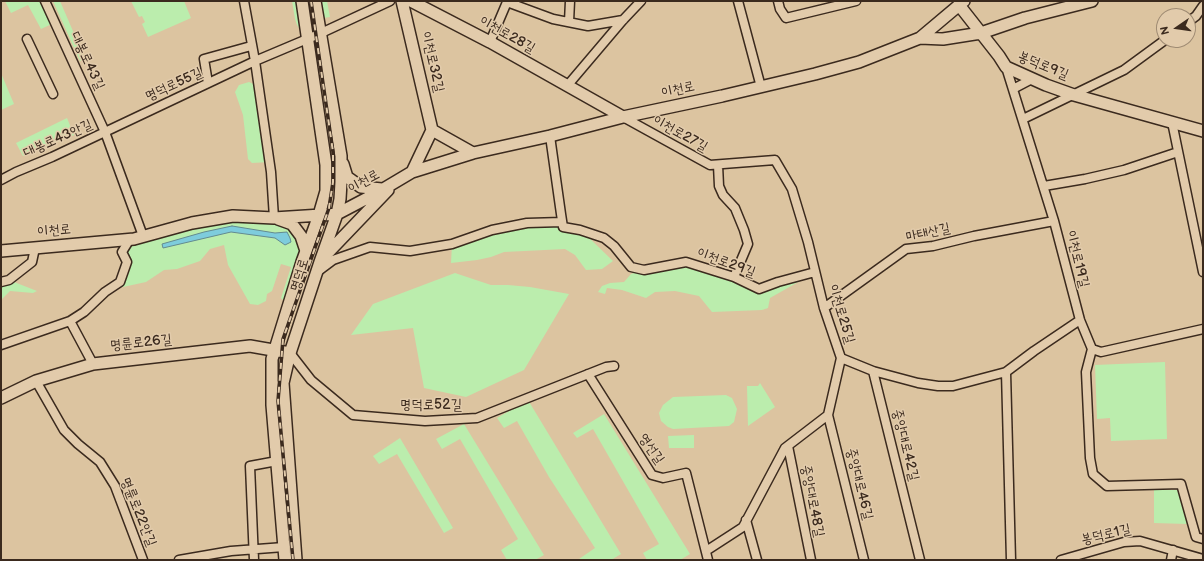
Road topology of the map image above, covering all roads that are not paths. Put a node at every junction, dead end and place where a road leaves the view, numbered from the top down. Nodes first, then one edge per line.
1 (45, 1) edge
2 (244, 1) edge
3 (302, 1) edge
4 (315, 1) edge
5 (390, 1) edge
6 (402, 1) edge
7 (411, 1) edge
8 (570, 1) edge
9 (641, 1) edge
10 (738, 1) edge
11 (778, 1) edge
12 (856, 1) edge
13 (1092, 1) edge
14 (507, 2) edge
15 (961, 3) edge
16 (1203, 6) edge
17 (1196, 16) edge
18 (623, 20) junction
19 (569, 22) junction
20 (982, 33) junction
21 (319, 34) junction
22 (27, 38) dead end
23 (920, 38) junction
24 (308, 39) junction
25 (490, 42) junction
26 (251, 46) junction
27 (1156, 47) edge
28 (255, 61) junction
29 (1006, 67) junction
30 (1032, 79) junction
31 (208, 84) junction
32 (567, 86) junction
33 (760, 87) junction
34 (1013, 89) junction
35 (53, 94) dead end
36 (1074, 95) junction
37 (623, 117) junction
38 (1023, 119) junction
39 (1172, 122) junction
40 (432, 130) junction
41 (1203, 131) edge
42 (105, 132) junction
43 (550, 136) junction
44 (1178, 152) junction
45 (473, 153) junction
46 (341, 156) junction
47 (775, 160) joint
48 (718, 165) junction
49 (412, 172) junction
50 (1, 180) edge
51 (398, 180) junction
52 (1044, 186) junction
53 (382, 189) junction
54 (337, 214) junction
55 (319, 215) junction
56 (274, 218) junction
57 (1054, 221) junction
58 (562, 222) junction
59 (143, 236) junction
60 (130, 239) junction
61 (35, 248) junction
62 (1, 251) edge
63 (306, 251) junction
64 (318, 267) junction
65 (815, 272) junction
66 (1203, 272) edge
67 (734, 277) junction
68 (1, 282) edge
69 (824, 308) junction
70 (1080, 320) junction
71 (70, 321) junction
72 (1203, 329) edge
73 (1, 345) edge
74 (1092, 348) junction
75 (273, 352) junction
76 (290, 354) junction
77 (840, 358) junction
78 (93, 364) junction
79 (614, 366) dead end
80 (873, 371) junction
81 (1006, 372) junction
82 (588, 374) junction
83 (36, 381) junction
84 (1, 398) edge
85 (828, 415) junction
86 (788, 446) junction
87 (277, 461) junction
88 (746, 520) junction
89 (1203, 539) edge
90 (284, 547) junction
91 (252, 549) junction
92 (1173, 550) junction
93 (706, 551) junction
94 (1203, 559) edge
95 (143, 560) edge
96 (179, 560) edge
97 (254, 560) edge
98 (285, 560) edge
99 (296, 560) edge
100 (708, 560) edge
101 (757, 560) edge
102 (811, 560) edge
103 (864, 560) edge
104 (920, 560) edge
105 (1011, 560) edge
106 (1061, 560) edge
107 (1171, 560) edge

1 - 42 street, 대봉로43길
2 - 26 street
3 - 24 main road, 명덕로
4 - 21 main road, 명덕로
5 - 21 street
6 - 40 main road, 이천로32길
7 - 25 main road, 이천로28길
8 - 19 street
9 - 18 street
10 - 33 street
11 - 12 street
13 - 20 main road, 이천로
14 - 19 street, 이천로28길
14 - 25 street
15 - 20 main road, 봉덕로9길
15 - 23 main road
16 - 17 street
18 - 19 street, 이천로28길
18 - 32 street
20 - 23 main road, 이천로
20 - 29 main road, 봉덕로9길
21 - 24 street, 명덕로55길
21 - 46 main road, 명덕로
22 - 35 street
23 - 33 main road, 이천로
24 - 28 street, 명덕로55길
24 - 55 main road, 명덕로
25 - 32 main road, 이천로28길
26 - 28 street
26 - 31 street
27 - 36 street, 봉덕로9길
28 - 31 street, 명덕로55길
28 - 56 street
29 - 30 main road, 봉덕로9길
29 - 34 street, 이천로19길
30 - 34 street
30 - 36 main road, 봉덕로9길
31 - 42 street, 명덕로55길
32 - 37 main road, 이천로28길
33 - 37 main road, 이천로
34 - 38 street, 이천로19길
36 - 38 street
36 - 39 main road, 봉덕로9길
37 - 43 main road, 이천로
37 - 48 street, 이천로27길
38 - 52 street, 이천로19길
39 - 41 main road, 봉덕로9길
39 - 44 street
40 - 45 main road
40 - 49 main road
42 - 50 street, 대봉로43안길
42 - 59 street, 대봉로43길
43 - 45 main road, 이천로
43 - 58 street
44 - 52 street
44 - 66 street
45 - 49 main road, 이천로
46 - 53 main road
46 - 54 main road, 명덕로
47 - 48 street, 이천로27길
47 - 65 street, 이천로25길
48 - 67 street
49 - 51 main road, 이천로
51 - 53 main road, 이천로
51 - 64 main road
52 - 57 street, 이천로19길
53 - 54 main road, 이천로
54 - 55 main road, 이천로
54 - 64 main road, 명덕로
55 - 56 main road, 이천로
55 - 63 main road, 명덕로
56 - 59 main road, 이천로
56 - 63 main road
57 - 69 street, 마태산길
57 - 70 street, 이천로19길
58 - 64 street
58 - 67 street, 이천로29길
59 - 60 main road, 이천로
60 - 61 main road, 이천로
60 - 71 street
61 - 62 main road, 이천로
61 - 68 street
63 - 75 main road, 명덕로
64 - 76 main road, 명덕로
65 - 67 street, 이천로29길
65 - 69 street, 이천로25길
69 - 77 street, 이천로25길
70 - 74 street, 이천로19길
70 - 81 street
71 - 73 street
71 - 78 street
72 - 74 street
74 - 89 street
75 - 76 main road, 명륜로26길
75 - 78 main road, 명륜로26길
75 - 87 main road, 명덕로
76 - 82 street, 명덕로52길
76 - 99 main road, 명덕로
77 - 80 street
77 - 85 street, 이천로25길
78 - 83 main road, 명륜로26길
79 - 82 street, 명덕로52길
80 - 81 street
80 - 104 street, 중앙대로42길
81 - 105 street
82 - 93 street, 영선길
83 - 84 main road, 명륜로26길
83 - 95 street, 명륜로22안길
85 - 86 street
85 - 103 street, 중앙대로46길
86 - 88 street
86 - 102 street, 중앙대로48길
87 - 90 main road, 명덕로
87 - 91 street
88 - 93 street
88 - 101 street
90 - 91 street
90 - 98 main road, 명덕로
91 - 96 street
91 - 97 street
92 - 94 street, 봉덕로1길
92 - 106 street, 봉덕로1길
92 - 107 street
93 - 100 street, 영선길

